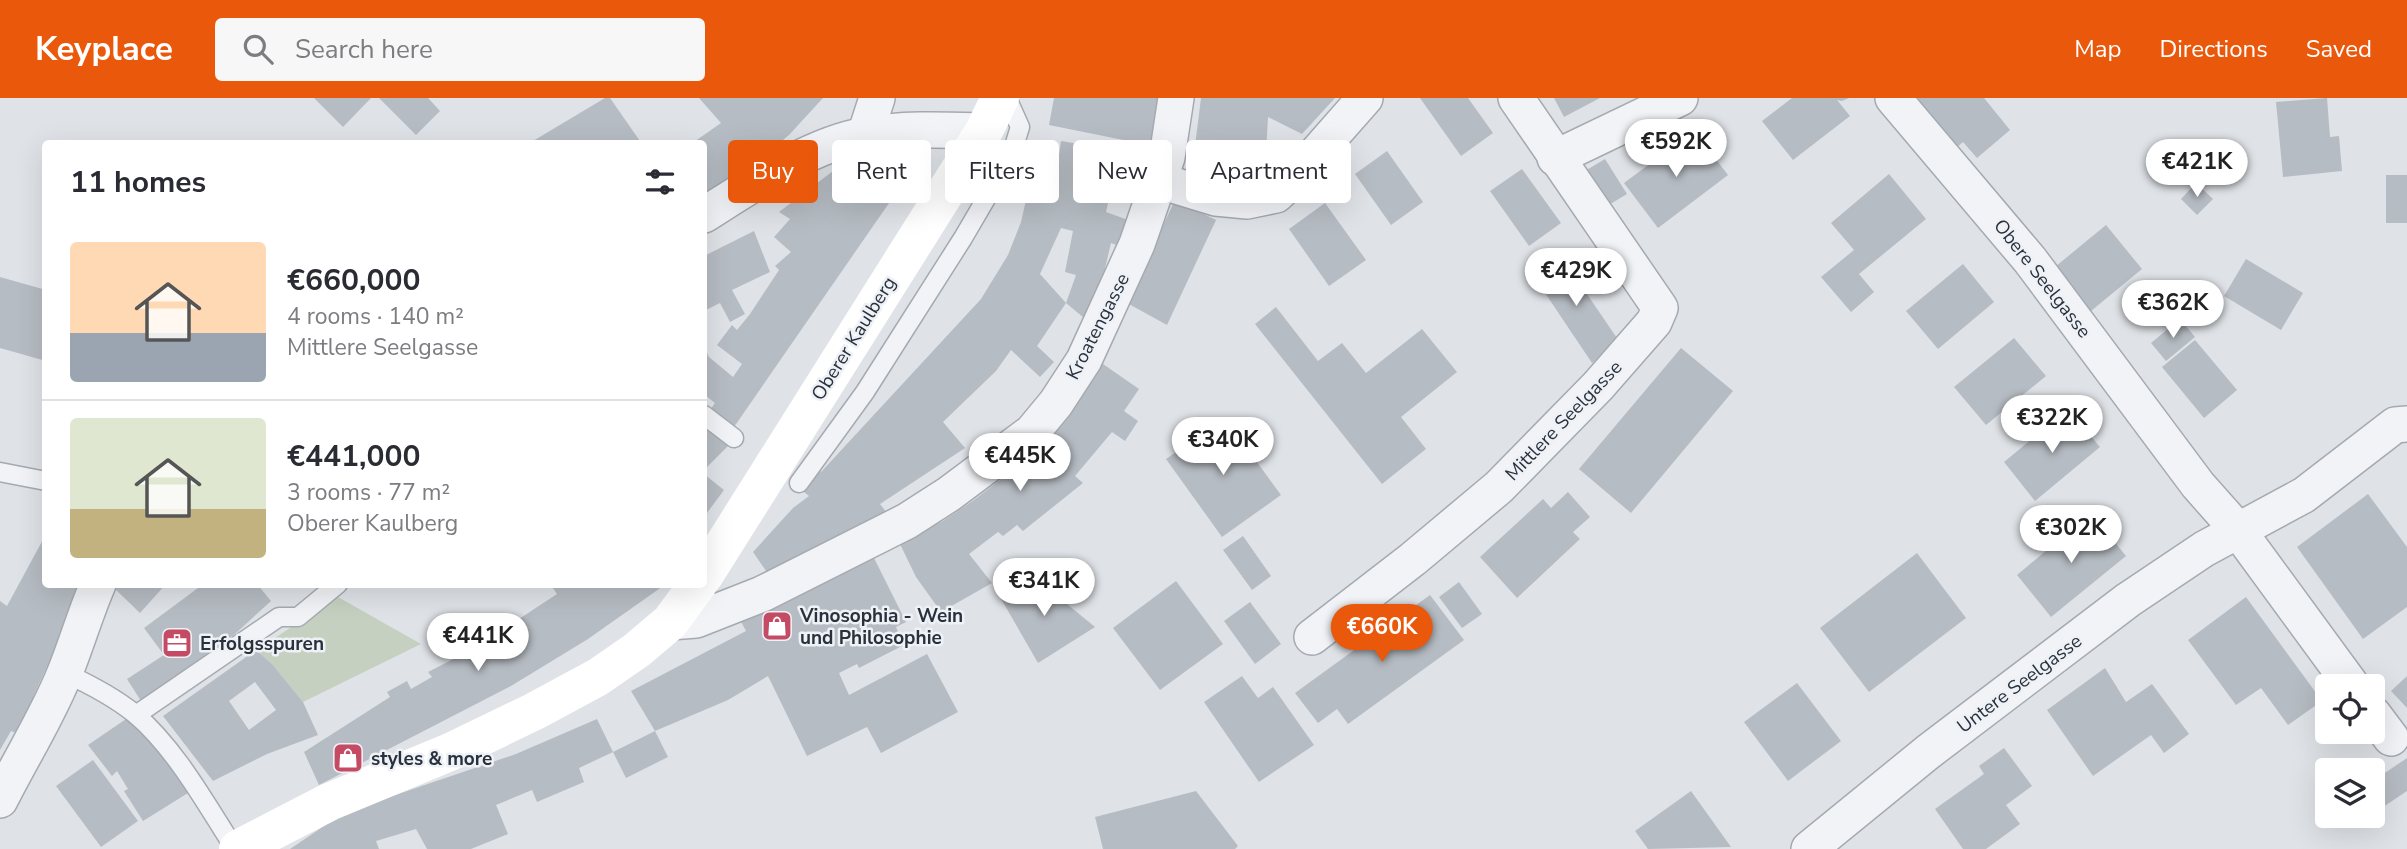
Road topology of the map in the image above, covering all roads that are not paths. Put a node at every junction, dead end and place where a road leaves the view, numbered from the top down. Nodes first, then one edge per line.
1 (877, 98) edge
2 (1007, 98) edge
3 (1176, 98) edge
4 (1365, 98) edge
5 (1516, 98) edge
6 (1680, 98) edge
7 (1893, 98) edge
8 (992, 114) edge
9 (865, 135) junction
10 (1170, 140) edge
11 (1555, 158) junction
12 (1172, 185) edge
13 (1152, 203) edge
14 (707, 213) edge
15 (707, 417) edge
16 (2407, 424) edge
17 (734, 438) dead end
18 (0, 472) edge
19 (42, 480) edge
20 (799, 483) dead end
21 (2237, 529) junction
22 (707, 572) edge
23 (97, 588) edge
24 (333, 588) edge
25 (695, 588) edge
26 (670, 622) junction
27 (1312, 637) dead end
28 (65, 673) junction
29 (2343, 674) edge
30 (136, 715) junction
31 (0, 800) edge
32 (237, 849) edge
33 (1809, 849) edge

1 - 9 street
2 - 20 lane, Oberer Kaulberg
3 - 10 street, Kroatengasse
4 - 12 street
5 - 11 street
6 - 11 street
7 - 21 street, Obere Seelgasse
8 - 9 street
8 - 22 street, Oberer Kaulberg
9 - 14 street
11 - 27 street, Mittlere Seelgasse
13 - 26 street, Kroatengasse
15 - 17 lane
16 - 21 street, Untere Seelgasse
18 - 19 lane
21 - 29 street
21 - 33 street, Untere Seelgasse
23 - 28 street
24 - 30 lane
25 - 26 street
26 - 32 street
28 - 30 lane
28 - 31 street
30 - 32 lane

